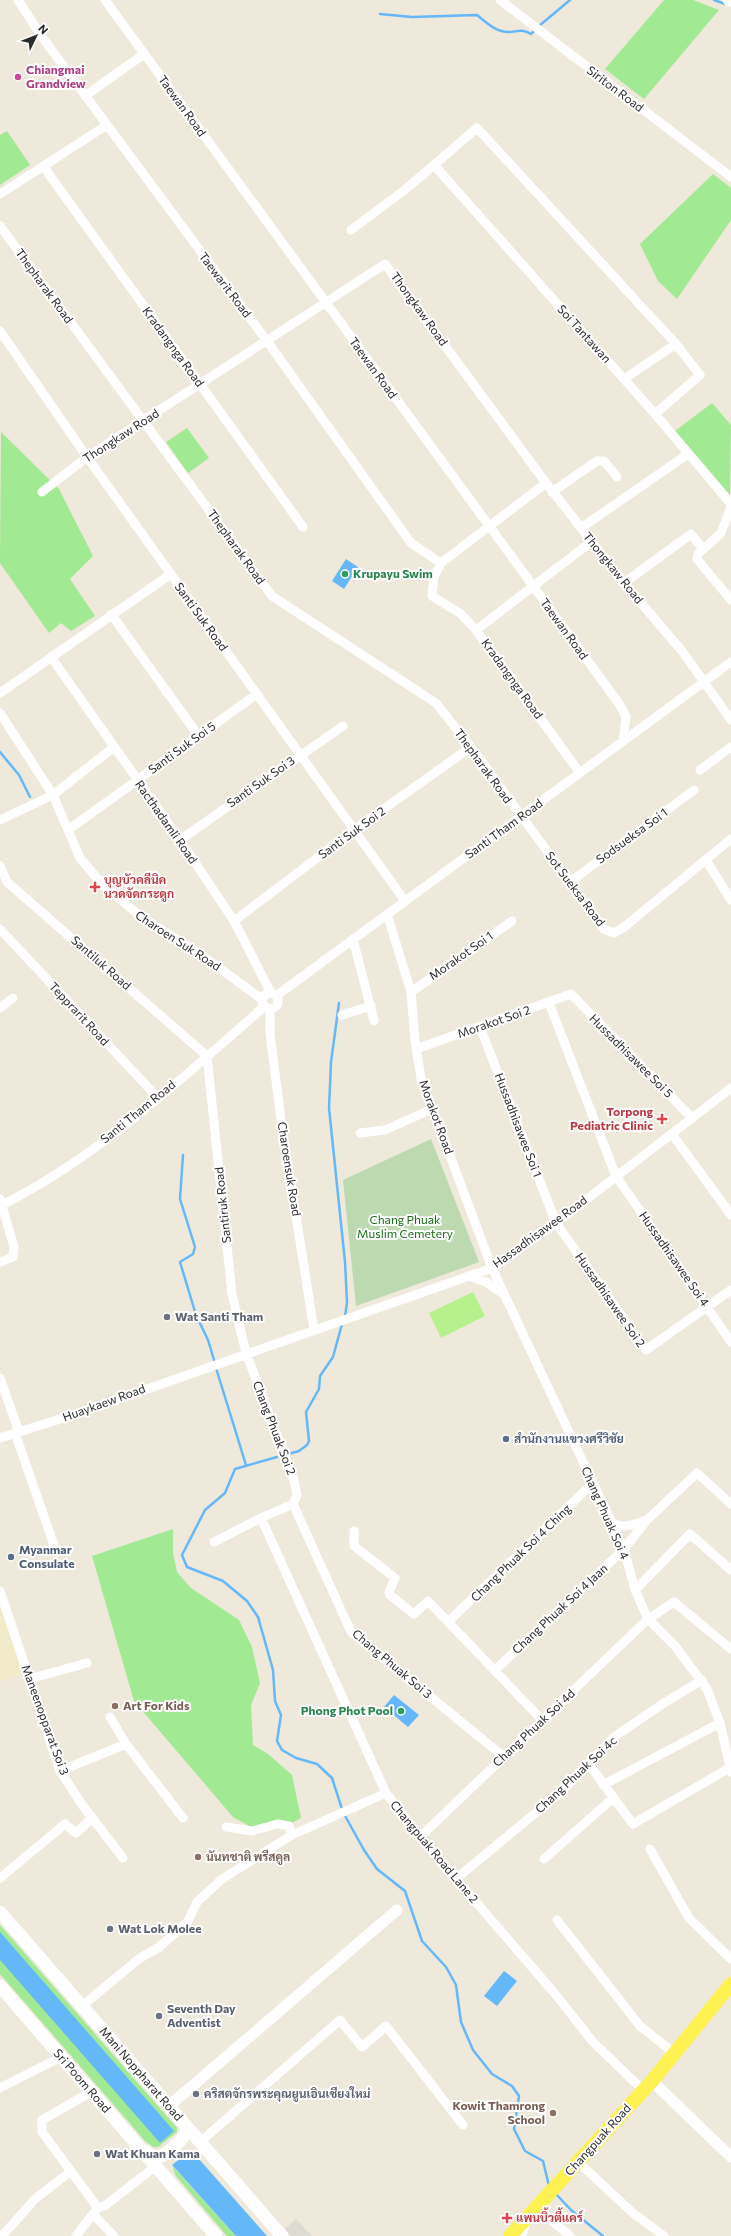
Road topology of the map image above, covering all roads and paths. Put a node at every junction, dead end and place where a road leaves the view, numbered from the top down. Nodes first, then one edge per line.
1 (18, 0) edge
2 (105, 0) edge
3 (500, 0) edge
4 (144, 54) junction
5 (85, 96) junction
6 (107, 125) junction
7 (43, 166) junction
8 (434, 166) junction
9 (731, 177) edge
10 (0, 194) edge
11 (0, 226) edge
12 (351, 230) dead end
13 (325, 303) junction
14 (2, 337) edge
15 (267, 341) junction
16 (676, 344) junction
17 (624, 379) junction
18 (200, 384) junction
19 (656, 414) junction
20 (143, 421) junction
21 (688, 454) junction
22 (87, 457) junction
23 (616, 477) dead end
24 (546, 483) junction
25 (42, 492) dead end
26 (552, 492) junction
27 (731, 504) edge
28 (731, 507) edge
29 (489, 526) junction
30 (303, 527) dead end
31 (581, 528) junction
32 (591, 542) junction
33 (703, 549) junction
34 (441, 563) junction
35 (170, 574) junction
36 (624, 583) junction
37 (533, 586) junction
38 (731, 600) edge
39 (111, 614) junction
40 (476, 630) junction
41 (51, 657) junction
42 (731, 662) edge
43 (704, 681) junction
44 (0, 693) edge
45 (257, 694) junction
46 (0, 713) edge
47 (731, 720) edge
48 (343, 726) dead end
49 (198, 736) junction
50 (623, 741) junction
51 (114, 747) junction
52 (471, 747) junction
53 (731, 747) edge
54 (300, 754) junction
55 (700, 770) dead end
56 (580, 773) junction
57 (137, 781) junction
58 (694, 790) dead end
59 (53, 795) junction
60 (520, 817) junction
61 (0, 820) edge
62 (68, 830) junction
63 (354, 830) junction
64 (731, 838) edge
65 (180, 840) junction
66 (706, 860) junction
67 (0, 866) edge
68 (570, 882) junction
69 (731, 900) edge
70 (405, 901) junction
71 (388, 914) junction
72 (234, 921) junction
73 (512, 921) dead end
74 (0, 929) edge
75 (353, 939) junction
76 (411, 992) junction
77 (274, 994) junction
78 (570, 994) joint
79 (13, 998) dead end
80 (549, 1003) junction
81 (266, 1005) junction
82 (371, 1006) junction
83 (0, 1008) edge
84 (342, 1015) dead end
85 (374, 1020) dead end
86 (480, 1027) junction
87 (416, 1048) junction
88 (207, 1056) junction
89 (730, 1089) edge
90 (158, 1098) junction
91 (432, 1109) junction
92 (692, 1118) junction
93 (360, 1133) dead end
94 (672, 1134) junction
95 (616, 1176) junction
96 (1, 1202) edge
97 (731, 1216) edge
98 (556, 1223) junction
99 (0, 1262) edge
100 (492, 1268) junction
101 (468, 1276) junction
102 (731, 1290) edge
103 (504, 1293) junction
104 (707, 1307) junction
105 (314, 1330) junction
106 (731, 1342) edge
107 (246, 1353) junction
108 (209, 1366) joint
109 (0, 1378) edge
110 (17, 1433) junction
111 (0, 1438) edge
112 (592, 1484) junction
113 (294, 1504) junction
114 (731, 1504) edge
115 (261, 1518) junction
116 (608, 1518) junction
117 (647, 1520) junction
118 (354, 1531) dead end
119 (214, 1542) dead end
120 (54, 1545) dead end
121 (624, 1549) junction
122 (731, 1570) edge
123 (635, 1590) junction
124 (0, 1591) edge
125 (648, 1619) junction
126 (449, 1621) junction
127 (731, 1649) edge
128 (87, 1663) dead end
129 (495, 1670) junction
130 (29, 1679) junction
131 (702, 1680) junction
132 (110, 1716) dead end
133 (542, 1720) junction
134 (720, 1723) junction
135 (126, 1744) junction
136 (503, 1756) junction
137 (588, 1763) junction
138 (730, 1769) edge
139 (60, 1771) junction
140 (603, 1785) junction
141 (386, 1793) junction
142 (613, 1798) junction
143 (92, 1818) junction
144 (183, 1818) dead end
145 (226, 1827) dead end
146 (292, 1835) junction
147 (420, 1837) junction
148 (650, 1849) dead end
149 (124, 1858) dead end
150 (544, 1858) dead end
151 (0, 1878) edge
152 (457, 1878) junction
153 (397, 1910) dead end
154 (0, 1912) edge
155 (557, 1920) dead end
156 (731, 1959) edge
157 (731, 1984) edge
158 (0, 1986) edge
159 (82, 2006) junction
160 (674, 2054) junction
161 (61, 2057) junction
162 (647, 2085) junction
163 (0, 2088) edge
164 (91, 2092) junction
165 (169, 2106) junction
166 (463, 2124) dead end
167 (193, 2139) junction
168 (731, 2157) edge
169 (161, 2161) junction
170 (578, 2162) junction
171 (70, 2172) junction
172 (537, 2208) junction
173 (95, 2211) junction
174 (527, 2218) junction
175 (2, 2236) edge
176 (76, 2236) edge
177 (114, 2236) edge
178 (216, 2236) edge
179 (282, 2236) edge
180 (510, 2236) edge
181 (522, 2236) edge
182 (570, 2236) edge
183 (664, 2236) edge

1 - 5 street, Taewarit Road
2 - 4 street, Taewan Road
3 - 9 street, Siriton Road
4 - 5 street
4 - 13 street, Taewan Road
5 - 6 street, Taewarit Road
6 - 7 street
6 - 15 street, Taewarit Road
7 - 10 street
7 - 18 street, Kradangnga Road
8 - 12 street
8 - 16 street
8 - 17 street, Soi Tantawan
11 - 20 street, Thepharak Road
13 - 15 street, Thongkaw Road
13 - 24 street, Thongkaw Road
13 - 29 street, Taewan Road
14 - 22 street, Santi Suk Road
15 - 18 street, Thongkaw Road
15 - 34 street, Taewarit Road
16 - 17 street
16 - 19 street
17 - 19 street, Soi Tantawan
18 - 20 street, Thongkaw Road
18 - 30 street, Kradangnga Road
19 - 21 street, Soi Tantawan
20 - 22 street, Thongkaw Road
20 - 52 street, Thepharak Road
21 - 27 street, Soi Tantawan
21 - 31 street
22 - 25 street, Thongkaw Road
22 - 35 street, Santi Suk Road
23 - 26 street
24 - 26 street, Thongkaw Road
24 - 29 street
26 - 31 street, Thongkaw Road
28 - 33 street
29 - 34 street
29 - 37 street, Taewan Road
31 - 32 street, Thongkaw Road
32 - 36 street, Thongkaw Road
32 - 37 street
33 - 36 street
33 - 38 street
34 - 40 street, Kradangnga Road
35 - 39 street
35 - 45 street, Santi Suk Road
36 - 43 street, Thongkaw Road
37 - 40 street
37 - 50 street, Taewan Road
39 - 41 street
39 - 49 street
40 - 56 street, Kradangnga Road
41 - 44 street
41 - 51 street, Racthadamli Road
42 - 43 street, Santi Tham Road
43 - 47 street, Thongkaw Road
43 - 50 street, Santi Tham Road
45 - 49 street, Santi Suk Soi 5
45 - 54 street, Santi Suk Road
46 - 59 street, Charoen Suk Road
48 - 54 street, Santi Suk Soi 3
49 - 57 street, Santi Suk Soi 5
50 - 56 street, Santi Tham Road
51 - 57 street, Racthadamli Road
51 - 59 street
52 - 60 street, Thepharak Road
52 - 63 street, Santi Suk Soi 2
53 - 55 street
54 - 63 street, Santi Suk Road
54 - 65 street, Santi Suk Soi 3
56 - 60 street, Santi Tham Road
57 - 62 street, Santi Suk Soi 5
57 - 65 street, Racthadamli Road
58 - 68 street, Sodsueksa Soi 1
59 - 61 street
59 - 62 street, Charoen Suk Road
60 - 68 street, Sot Sueksa Road
60 - 70 street, Santi Tham Road
62 - 81 street, Charoen Suk Road
63 - 70 street, Santi Suk Road
63 - 72 street, Santi Suk Soi 2
64 - 66 street, Sot Sueksa Road
65 - 72 street, Racthadamli Road
66 - 68 street, Sot Sueksa Road
66 - 69 street
67 - 88 street, Santiluk Road
70 - 71 street, Santi Tham Road
71 - 75 street, Santi Tham Road
71 - 76 street, Morakot Road
72 - 77 street, Racthadamli Road
73 - 76 street, Morakot Soi 1
74 - 90 street, Tepprarit Road
75 - 77 street, Santi Tham Road
75 - 82 street
76 - 87 street, Morakot Road
77 - 81 street, Santi Tham Road
77 - 81 street
78 - 80 street, Morakot Soi 2
78 - 92 street, Hussadhisawee Soi 5
79 - 83 street
80 - 86 street, Morakot Soi 2
80 - 95 street, Hussadhisawee Soi 4
81 - 88 street, Santi Tham Road
81 - 105 street, Charoensuk Road
82 - 84 street
82 - 85 street
86 - 87 street, Morakot Soi 2
86 - 98 street, Hussadhisawee Soi 1
87 - 91 street, Morakot Road
88 - 90 street, Santi Tham Road
88 - 107 street, Santiruk Road
89 - 92 street, Hassadhisawee Road
90 - 96 street, Santi Tham Road
91 - 93 street
91 - 100 street, Morakot Road
92 - 94 street, Hassadhisawee Road
94 - 95 street, Hassadhisawee Road
94 - 97 street
95 - 98 street, Hassadhisawee Road
95 - 104 street, Hussadhisawee Soi 4
96 - 99 street
98 - 100 street, Hassadhisawee Road
98 - 104 street, Hussadhisawee Soi 2
100 - 101 street, Hassadhisawee Road
100 - 103 street, Chang Phuak Soi 4
101 - 103 street
101 - 105 street, Hassadhisawee Road
102 - 104 street, Hussadhisawee Soi 2
103 - 112 street, Chang Phuak Soi 4
104 - 106 street, Hussadhisawee Soi 4
105 - 107 street, Hassadhisawee Road
107 - 108 street, Hassadhisawee Road
107 - 113 street, Chang Phuak Soi 2
108 - 110 street, Huaykaew Road
109 - 110 street
110 - 111 street, Huaykaew Road
110 - 120 street
112 - 116 street, Chang Phuak Soi 4
112 - 126 street, Chang Phuak Soi 4 Ching
113 - 115 street
113 - 136 street, Chang Phuak Soi 3
114 - 117 street, Chang Phuak Soi 4 Jaan
115 - 119 street
115 - 141 street, Changpuak Road Lane 2
116 - 117 street
116 - 121 street, Chang Phuak Soi 4
117 - 121 street, Chang Phuak Soi 4 Jaan
118 - 126 street
121 - 123 street, Chang Phuak Soi 4
121 - 129 street, Chang Phuak Soi 4 Jaan
122 - 123 street
123 - 125 street, Chang Phuak Soi 4
124 - 130 street, Maneenopparat Soi 3
125 - 127 street, Chang Phuak Soi 4d
125 - 131 street, Chang Phuak Soi 4
125 - 133 street, Chang Phuak Soi 4d
126 - 129 street
128 - 130 street
129 - 133 street
130 - 139 street, Maneenopparat Soi 3
131 - 134 street, Chang Phuak Soi 4
131 - 137 street, Chang Phuak Soi 4c
132 - 135 street
133 - 136 street, Chang Phuak Soi 4d
134 - 138 street, Chang Phuak Soi 4
134 - 140 street
135 - 139 street
135 - 144 street
136 - 147 street, Chang Phuak Soi 4d
137 - 140 street
137 - 152 street, Chang Phuak Soi 4c
138 - 142 street
139 - 143 street, Maneenopparat Soi 3
140 - 142 street
141 - 146 street
141 - 147 street, Changpuak Road Lane 2
142 - 150 street
143 - 149 street, Maneenopparat Soi 3
143 - 151 street
145 - 146 street
146 - 159 street
147 - 152 street, Changpuak Road Lane 2
148 - 156 street
152 - 162 street, Changpuak Road Lane 2
153 - 165 street
154 - 159 main road, Mani Noppharat Road
155 - 160 street
157 - 160 main road, Changpuak Road
158 - 161 main road, Sri Poom Road
159 - 165 main road, Mani Noppharat Road
160 - 162 main road, Changpuak Road
161 - 163 street
161 - 164 main road, Sri Poom Road
162 - 168 street, Changpuak Road Lane 2
162 - 170 main road, Changpuak Road
164 - 169 main road, Sri Poom Road
164 - 171 street
165 - 167 main road, Mani Noppharat Road
166 - 167 street
167 - 169 main road
167 - 179 main road, Mani Noppharat Road
169 - 173 street
169 - 178 main road, Sri Poom Road
170 - 172 main road, Changpuak Road
170 - 183 street
171 - 173 street
171 - 175 street
172 - 174 main road, Changpuak Road
172 - 182 street
173 - 176 street
173 - 177 street
174 - 180 main road, Changpuak Road
174 - 181 street

